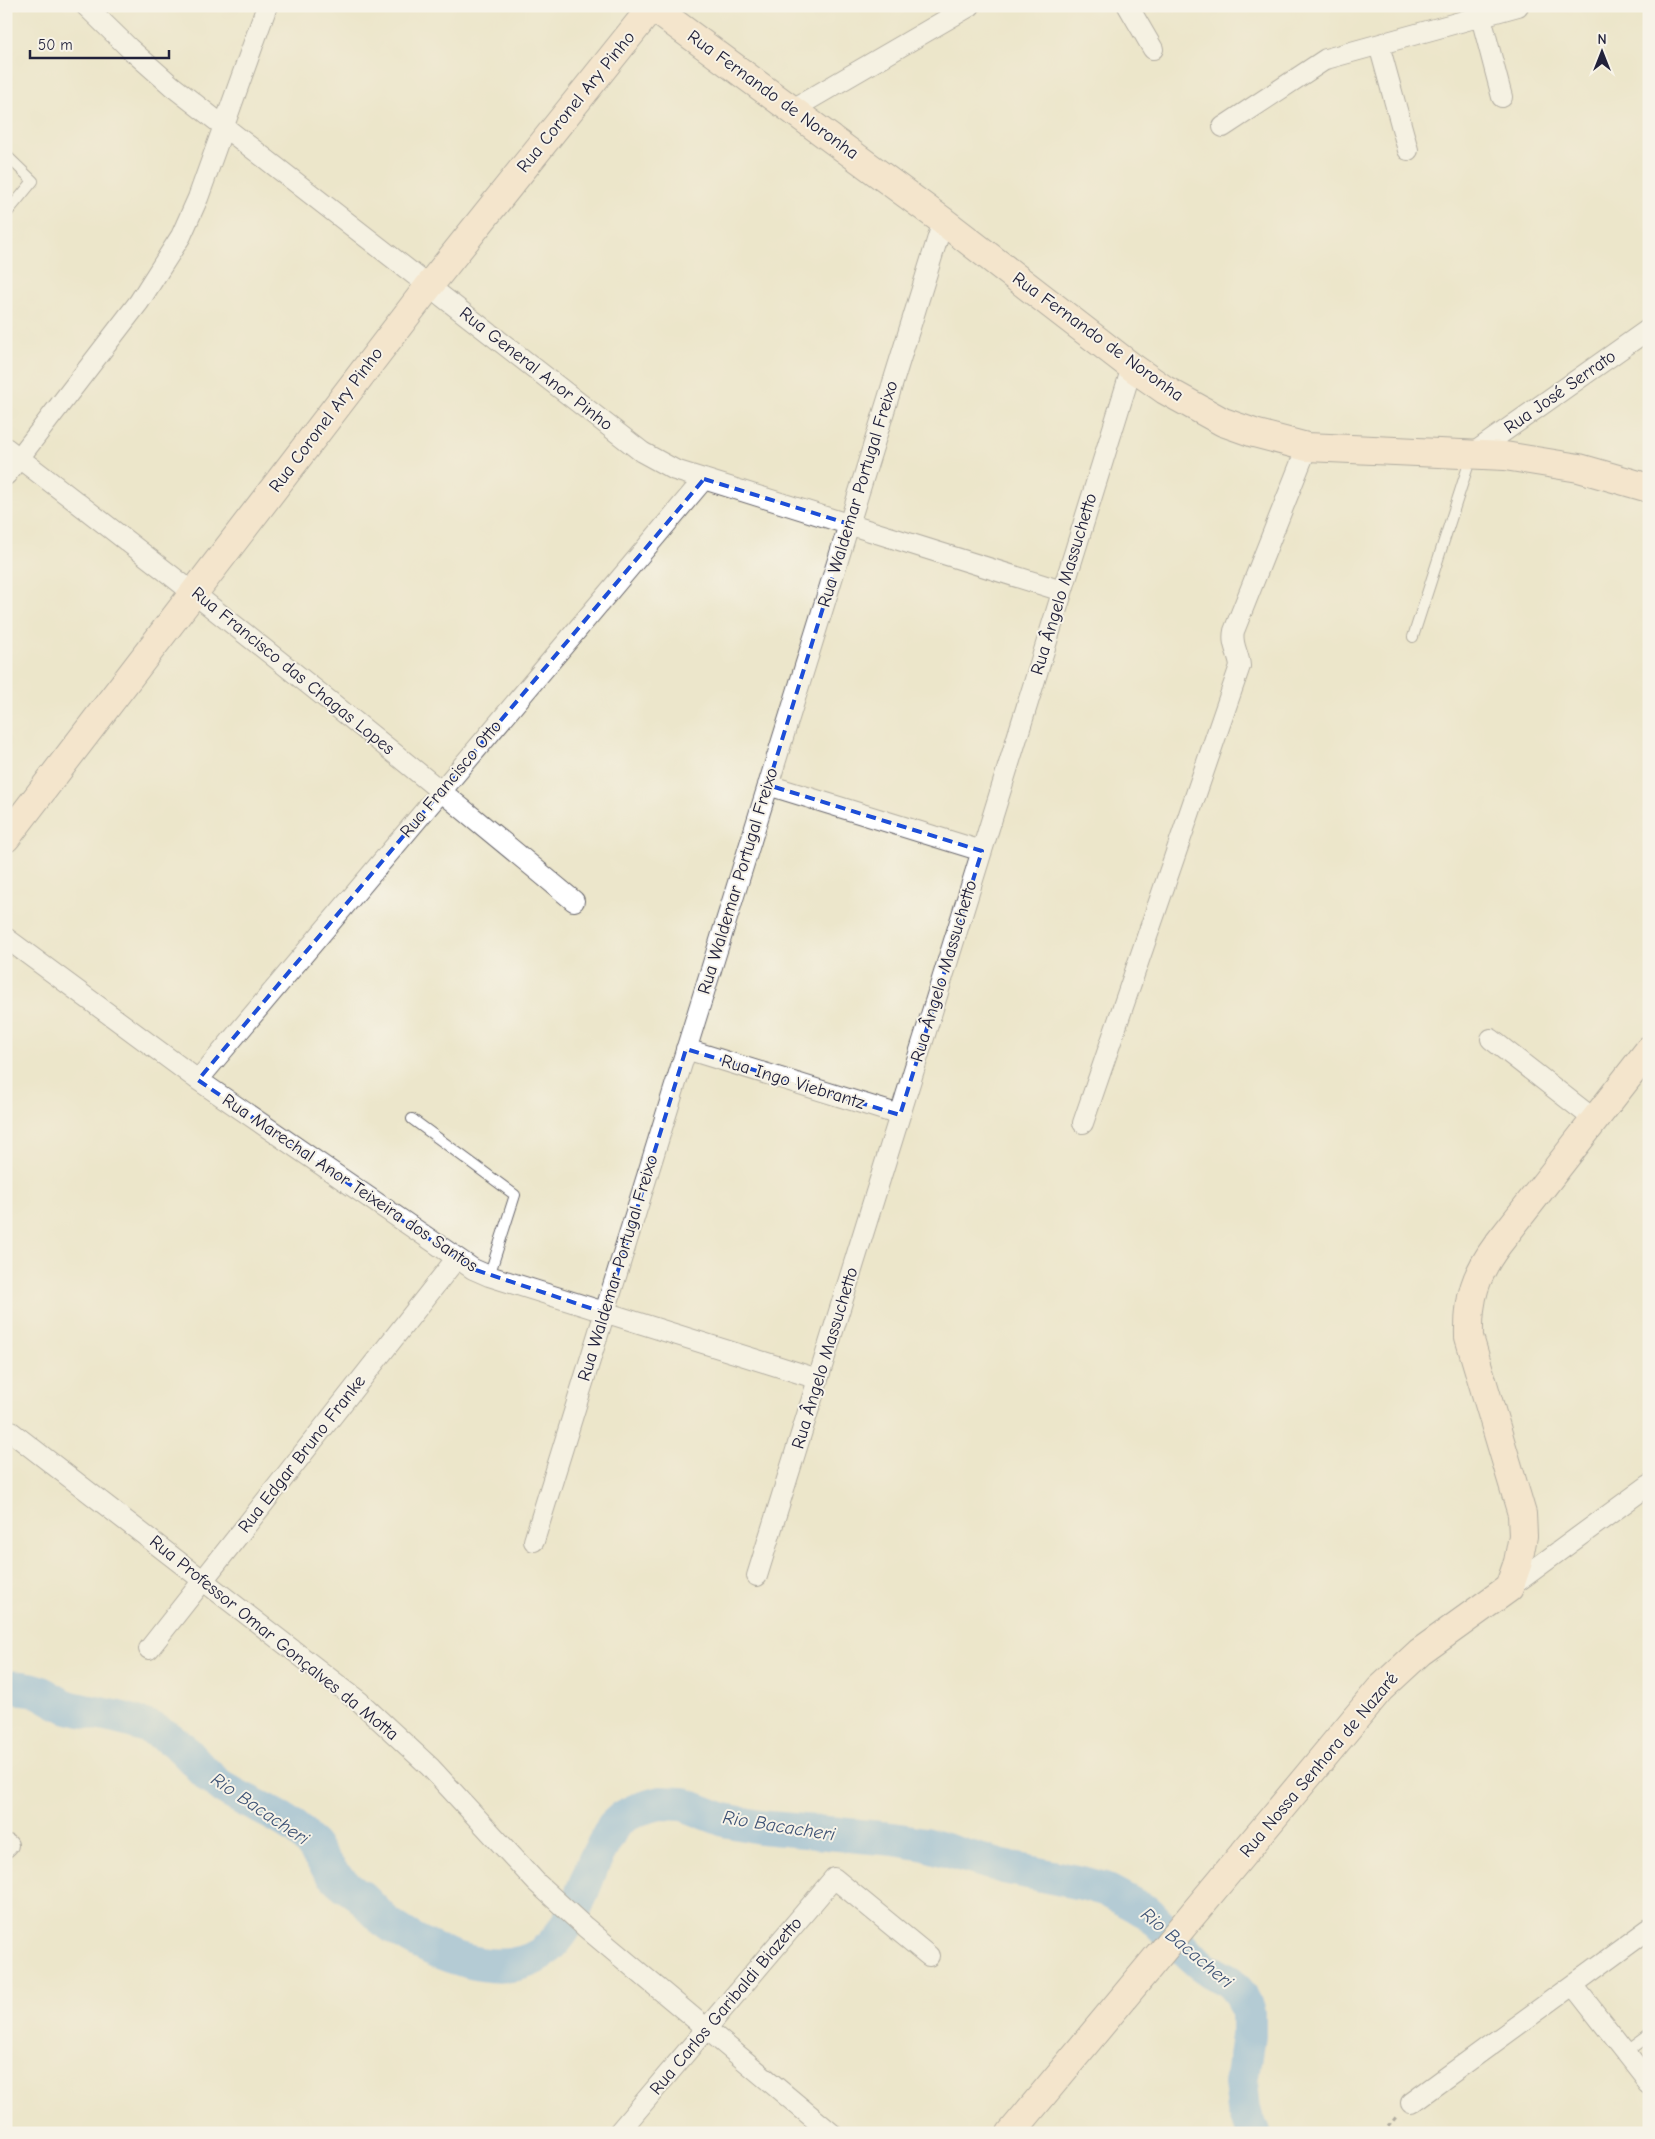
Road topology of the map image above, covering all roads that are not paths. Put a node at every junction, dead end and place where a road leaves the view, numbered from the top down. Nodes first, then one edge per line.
1 (86, 6) edge
2 (267, 6) edge
3 (970, 6) edge
4 (1128, 6) edge
5 (1518, 6) edge
6 (652, 7) edge
7 (1481, 16) junction
8 (1379, 45) junction
9 (1153, 49) dead end
10 (1502, 97) dead end
11 (793, 110) junction
12 (224, 127) junction
13 (1223, 127) dead end
14 (1408, 150) dead end
15 (6, 155) edge
16 (6, 214) edge
17 (943, 221) junction
18 (429, 286) junction
19 (1649, 329) edge
20 (1132, 367) junction
21 (1307, 447) junction
22 (13, 453) edge
23 (1472, 454) junction
24 (6, 475) edge
25 (704, 479) junction
26 (1649, 488) edge
27 (849, 524) junction
28 (1062, 591) junction
29 (194, 592) junction
30 (1413, 637) dead end
31 (768, 785) junction
32 (442, 790) junction
33 (6, 838) edge
34 (982, 851) junction
35 (574, 901) dead end
36 (6, 938) edge
37 (1491, 1038) dead end
38 (686, 1049) junction
39 (1649, 1050) edge
40 (198, 1080) junction
41 (900, 1115) junction
42 (412, 1119) dead end
43 (1595, 1120) junction
44 (1083, 1123) dead end
45 (456, 1258) junction
46 (489, 1276) junction
47 (604, 1312) junction
48 (818, 1379) junction
49 (6, 1428) edge
50 (1649, 1485) edge
51 (534, 1541) dead end
52 (757, 1576) dead end
53 (203, 1581) junction
54 (1509, 1588) junction
55 (149, 1649) dead end
56 (1649, 1929) edge
57 (929, 1956) dead end
58 (1573, 1985) junction
59 (707, 2029) junction
60 (1649, 2036) edge
61 (1626, 2053) junction
62 (1649, 2082) edge
63 (1411, 2104) road end
64 (618, 2133) edge
65 (831, 2133) edge
66 (1010, 2133) edge

1 - 12 street, Rua General Anor Pinho
2 - 12 street
3 - 11 street
4 - 9 street
5 - 7 street
6 - 11 street, Rua Fernando de Noronha
6 - 18 street, Rua Coronel Ary Pinho
7 - 8 street
7 - 10 street
8 - 13 street
8 - 14 street
11 - 17 street, Rua Fernando de Noronha
12 - 18 street, Rua General Anor Pinho
12 - 22 street
15 - 16 lane
17 - 20 street, Rua Fernando de Noronha
17 - 27 street, Rua Waldemar Portugal Freixo
18 - 25 street, Rua General Anor Pinho
18 - 29 street, Rua Coronel Ary Pinho
19 - 23 street, Rua José Serrato
20 - 21 street, Rua Fernando de Noronha
20 - 28 street, Rua Ângelo Massuchetto
21 - 23 street, Rua Fernando de Noronha
21 - 44 street
22 - 24 street
22 - 29 street, Rua Francisco das Chagas Lopes
23 - 26 street, Rua Fernando de Noronha
23 - 30 lane
25 - 27 street, Rua General Anor Pinho
25 - 32 street, Rua Francisco Otto
27 - 28 street, Rua General Anor Pinho
27 - 31 street, Rua Waldemar Portugal Freixo
28 - 34 street, Rua Ângelo Massuchetto
29 - 32 street, Rua Francisco das Chagas Lopes
29 - 33 street, Rua Coronel Ary Pinho
31 - 34 street
31 - 38 street, Rua Waldemar Portugal Freixo
32 - 35 street, Rua Francisco das Chagas Lopes
32 - 40 street, Rua Francisco Otto
34 - 41 street, Rua Ângelo Massuchetto
36 - 40 street, Rua Marechal Anor Teixeira dos Santos
37 - 43 street
38 - 41 street, Rua Ingo Viebrantz
38 - 47 street, Rua Waldemar Portugal Freixo
39 - 43 street
40 - 45 street, Rua Marechal Anor Teixeira dos Santos
41 - 48 street, Rua Ângelo Massuchetto
42 - 46 lane
43 - 54 street
45 - 46 street, Rua Marechal Anor Teixeira dos Santos
45 - 53 street, Rua Edgar Bruno Franke
46 - 47 street, Rua Marechal Anor Teixeira dos Santos
47 - 48 street, Rua Marechal Anor Teixeira dos Santos
47 - 51 street, Rua Waldemar Portugal Freixo
48 - 52 street, Rua Ângelo Massuchetto
49 - 53 street, Rua Professor Omar Gonçalves da Motta
50 - 54 street
53 - 55 street, Rua Edgar Bruno Franke
53 - 59 street, Rua Professor Omar Gonçalves da Motta
54 - 66 street, Rua Nossa Senhora de Nazaré
56 - 58 street
57 - 59 street, Rua Carlos Garibaldi Biazetto
58 - 61 street
58 - 63 street
59 - 64 street, Rua Carlos Garibaldi Biazetto
59 - 65 street, Rua Professor Omar Gonçalves da Motta
60 - 61 lane
61 - 62 street

